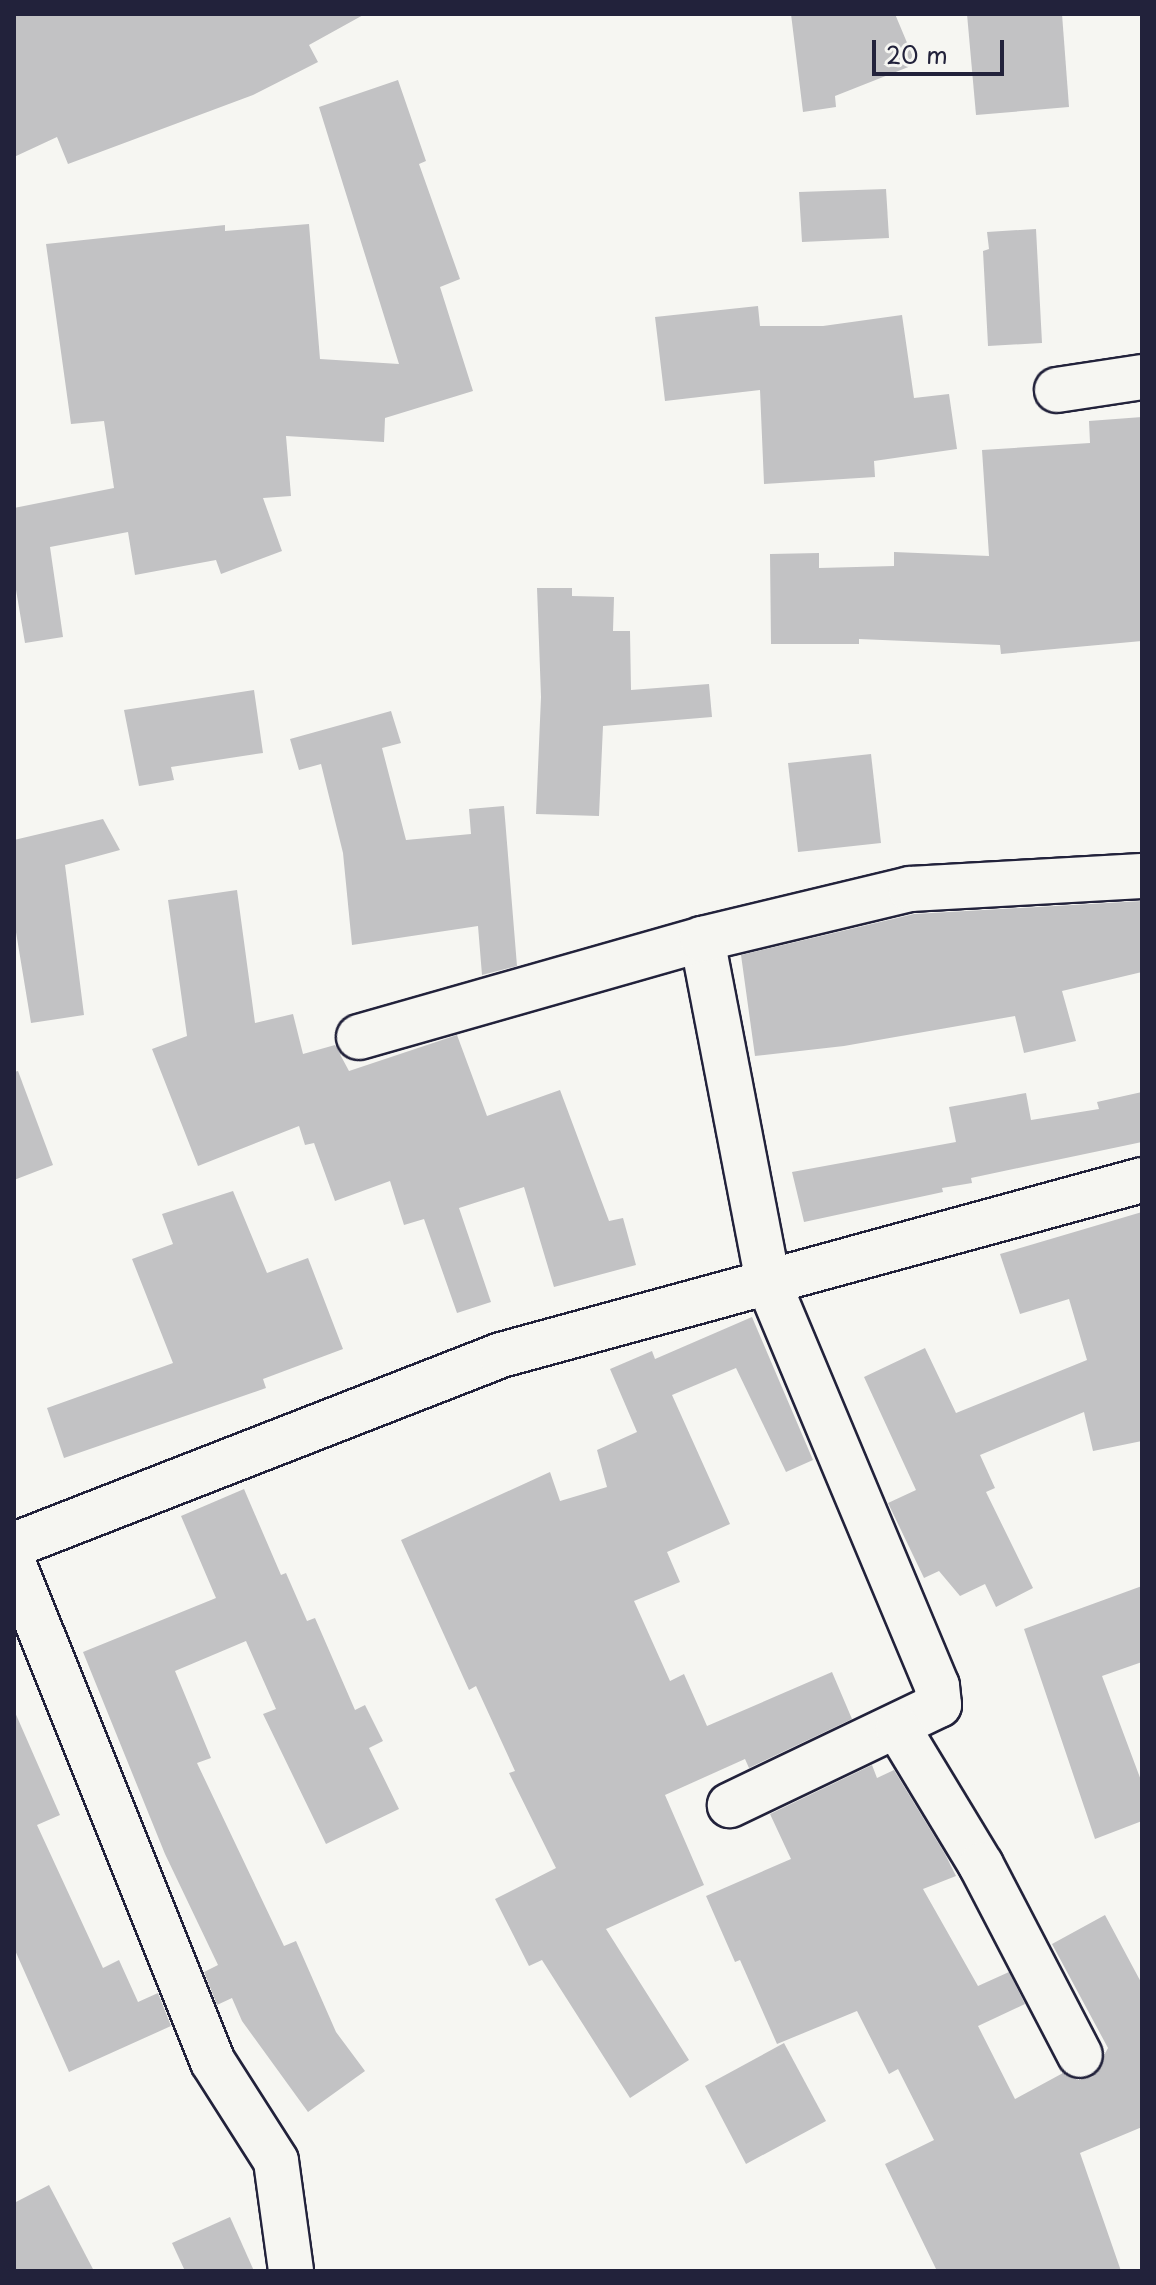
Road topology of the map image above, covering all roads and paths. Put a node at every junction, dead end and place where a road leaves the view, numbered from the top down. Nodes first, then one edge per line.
1 (1142, 377) edge
2 (1057, 390) dead end
3 (1142, 876) edge
4 (702, 939) junction
5 (359, 1037) dead end
6 (1142, 1180) edge
7 (768, 1282) junction
8 (14, 1545) edge
9 (14, 1565) edge
10 (898, 1728) junction
11 (730, 1805) dead end
12 (1080, 2055) dead end
13 (291, 2271) edge

1 - 2 street
3 - 4 street
4 - 5 street
4 - 7 street
6 - 7 street
7 - 8 street
7 - 10 street
9 - 13 street
10 - 11 street
10 - 12 street

